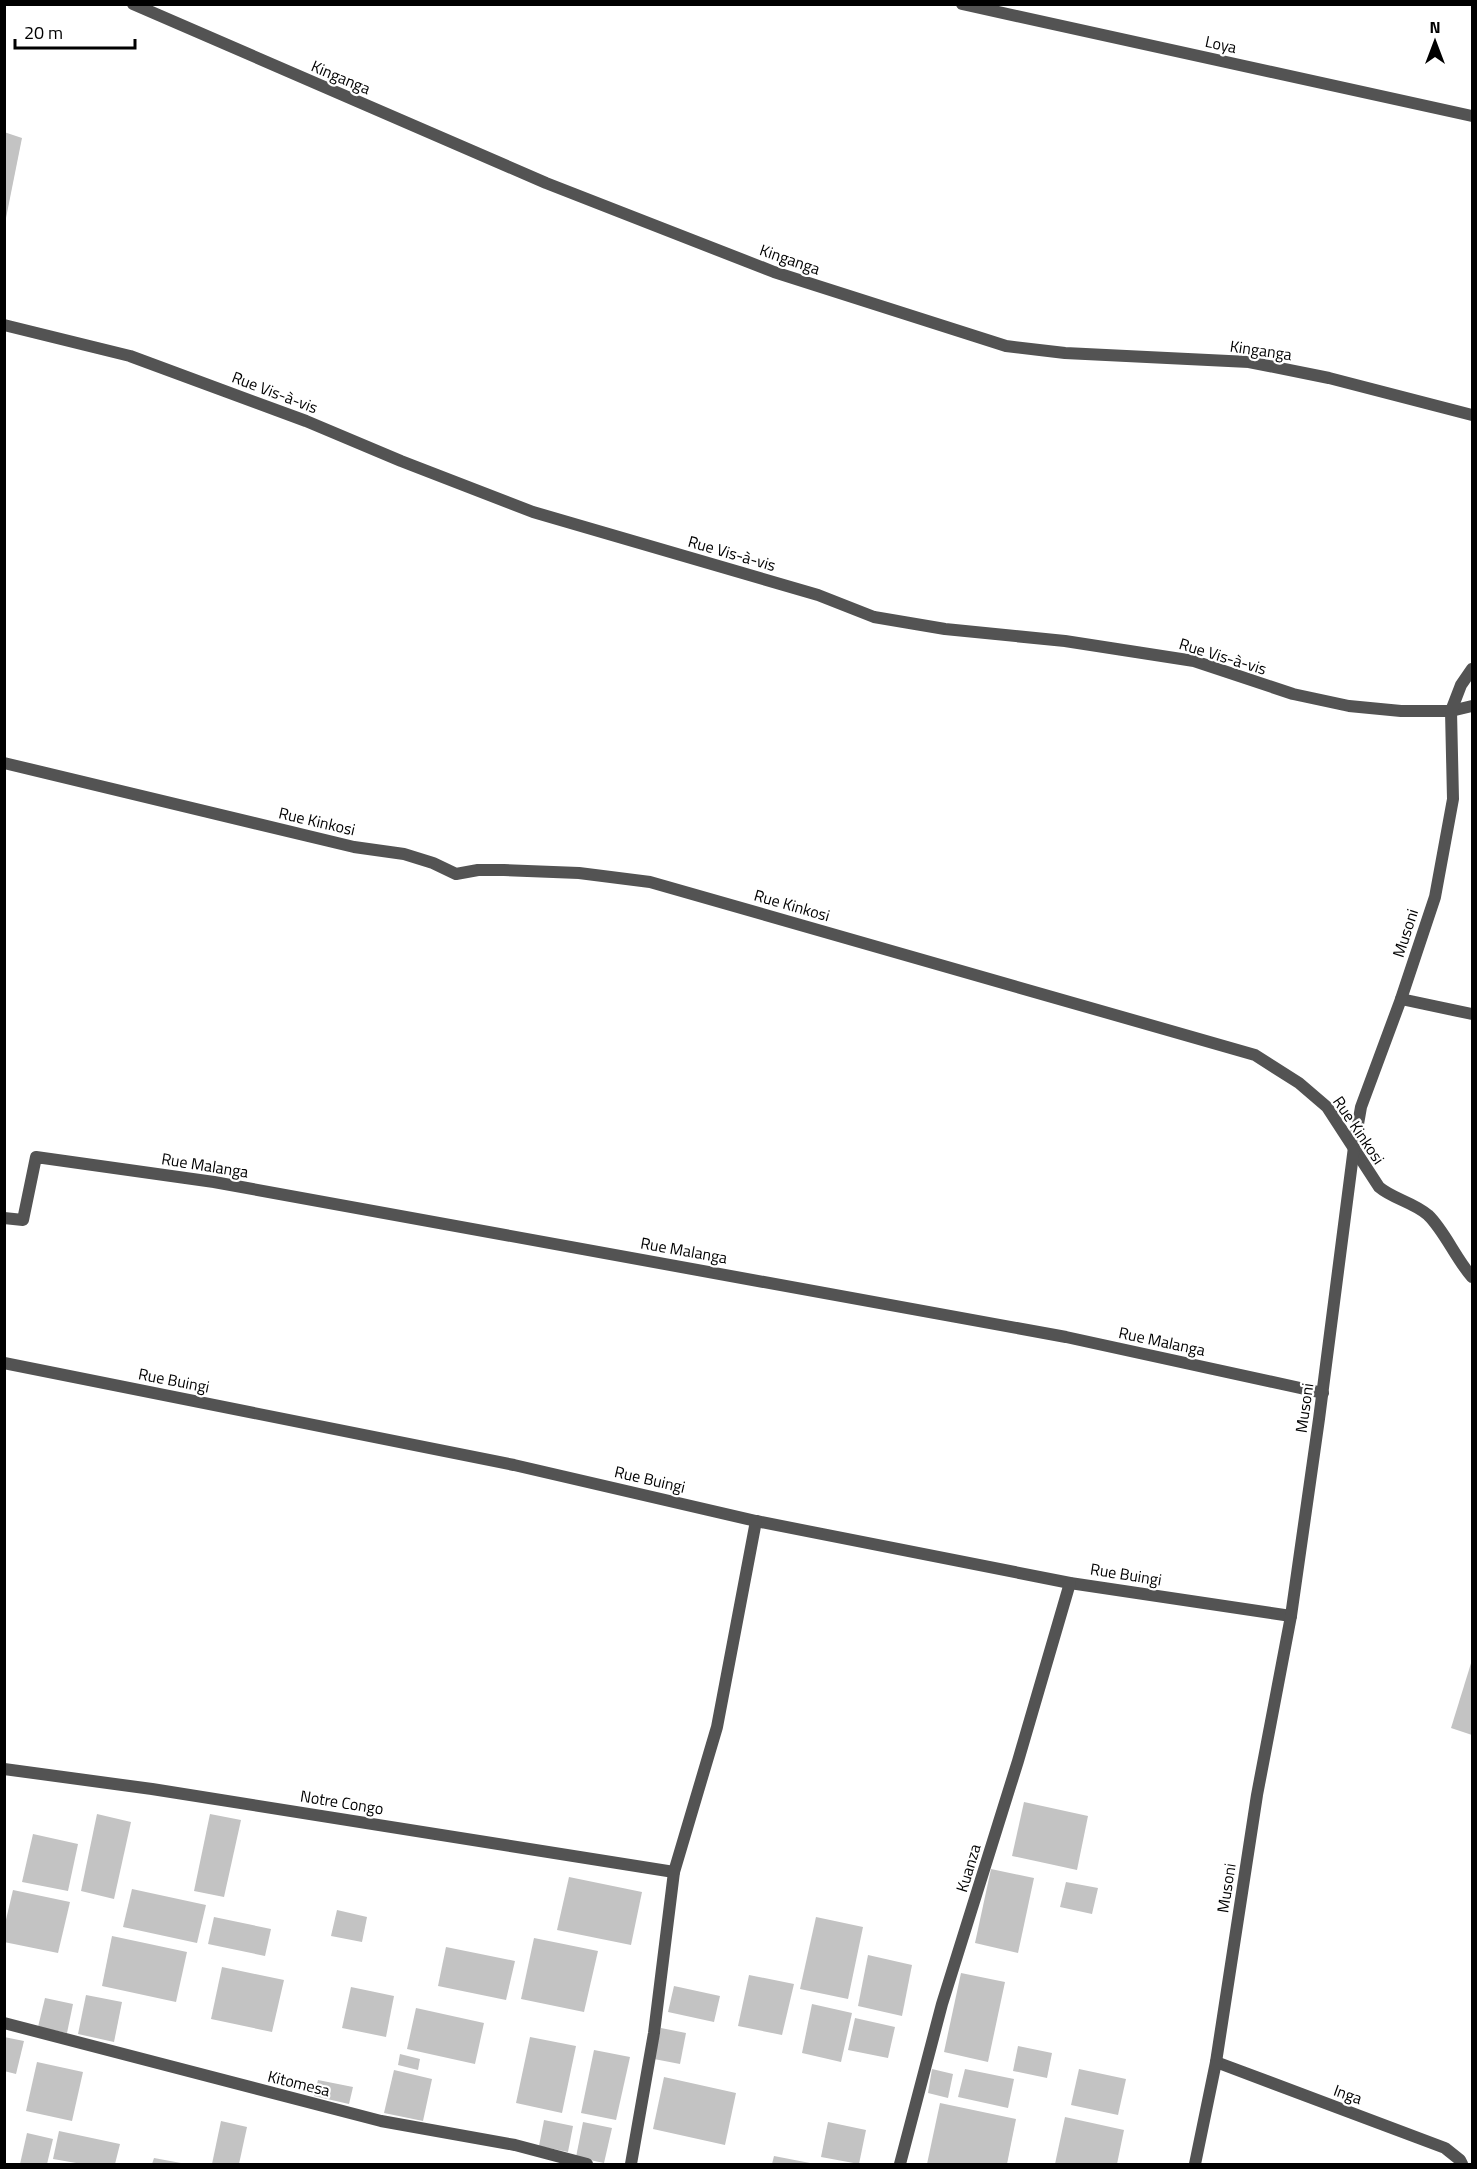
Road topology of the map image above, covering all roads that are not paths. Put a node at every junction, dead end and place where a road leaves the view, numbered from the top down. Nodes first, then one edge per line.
1 (133, 4) edge
2 (962, 4) edge
3 (1473, 116) edge
4 (4, 325) edge
5 (1473, 415) edge
6 (1473, 669) edge
7 (1473, 706) edge
8 (1451, 711) junction
9 (4, 763) edge
10 (1401, 999) junction
11 (1473, 1014) edge
12 (1354, 1147) junction
13 (4, 1218) edge
14 (1473, 1277) edge
15 (4, 1363) edge
16 (1323, 1393) junction
17 (756, 1521) junction
18 (1070, 1583) junction
19 (1290, 1616) junction
20 (4, 1769) edge
21 (674, 1872) junction
22 (4, 2023) edge
23 (1216, 2062) junction
24 (587, 2164) edge
25 (631, 2164) edge
26 (900, 2164) edge
27 (1195, 2164) edge
28 (1462, 2164) edge

1 - 5 street, Kinganga
2 - 3 street, Loya
4 - 8 street, Rue Vis-à-vis
6 - 8 street, Musoni
7 - 8 street, Rue Vis-à-vis
8 - 10 street, Musoni
9 - 12 street, Rue Kinkosi
10 - 11 street
10 - 12 street, Musoni
12 - 14 street, Rue Kinkosi
12 - 16 street, Musoni
13 - 16 street, Rue Malanga
15 - 17 street, Rue Buingi
16 - 19 street, Musoni
17 - 18 street, Rue Buingi
17 - 21 street
18 - 19 street, Rue Buingi
18 - 26 street, Kuanza
19 - 23 street, Musoni
20 - 21 street, Notre Congo
21 - 25 street
22 - 24 street, Kitomesa
23 - 27 street, Musoni
23 - 28 street, Inga

